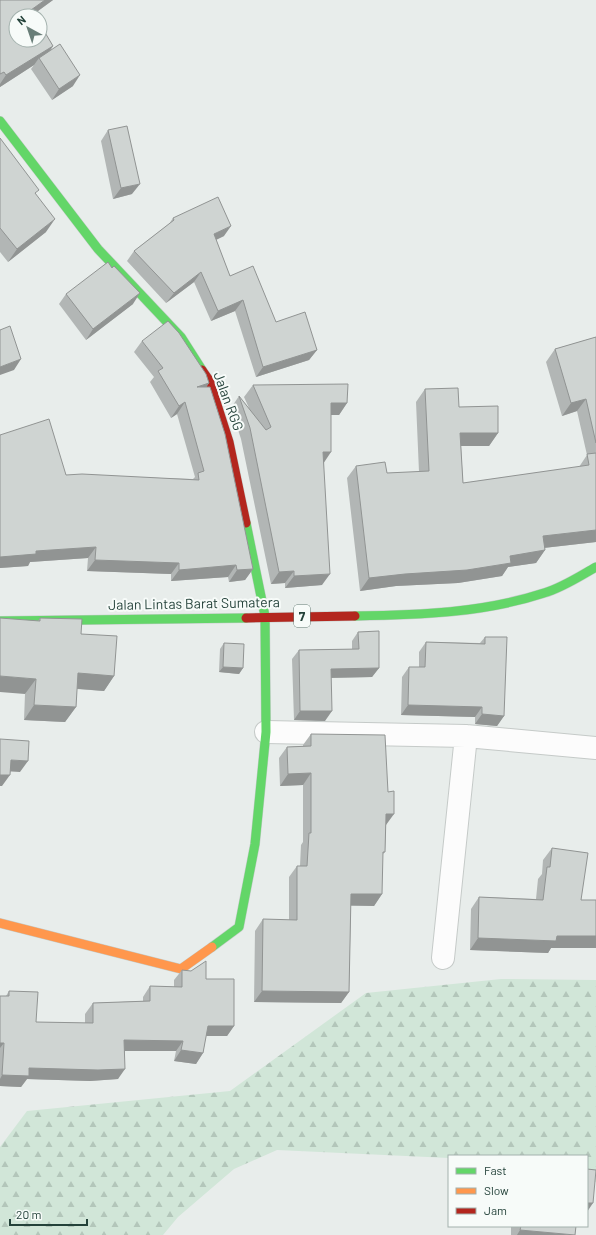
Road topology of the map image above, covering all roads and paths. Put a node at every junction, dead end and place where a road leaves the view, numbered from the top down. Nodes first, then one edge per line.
1 (0, 121) edge
2 (596, 567) edge
3 (265, 616) junction
4 (0, 621) edge
5 (266, 732) junction
6 (466, 736) junction
7 (596, 748) edge
8 (0, 923) edge
9 (443, 958) dead end

1 - 3 main road, Jalan RGG
2 - 3 main road, Jalan Lintas Barat Sumatera / 7
3 - 4 main road, Jalan Lintas Barat Sumatera / 7
3 - 5 main road, Jalan RGG
5 - 6 street
5 - 8 main road, Jalan RGG
6 - 7 street
6 - 9 street

